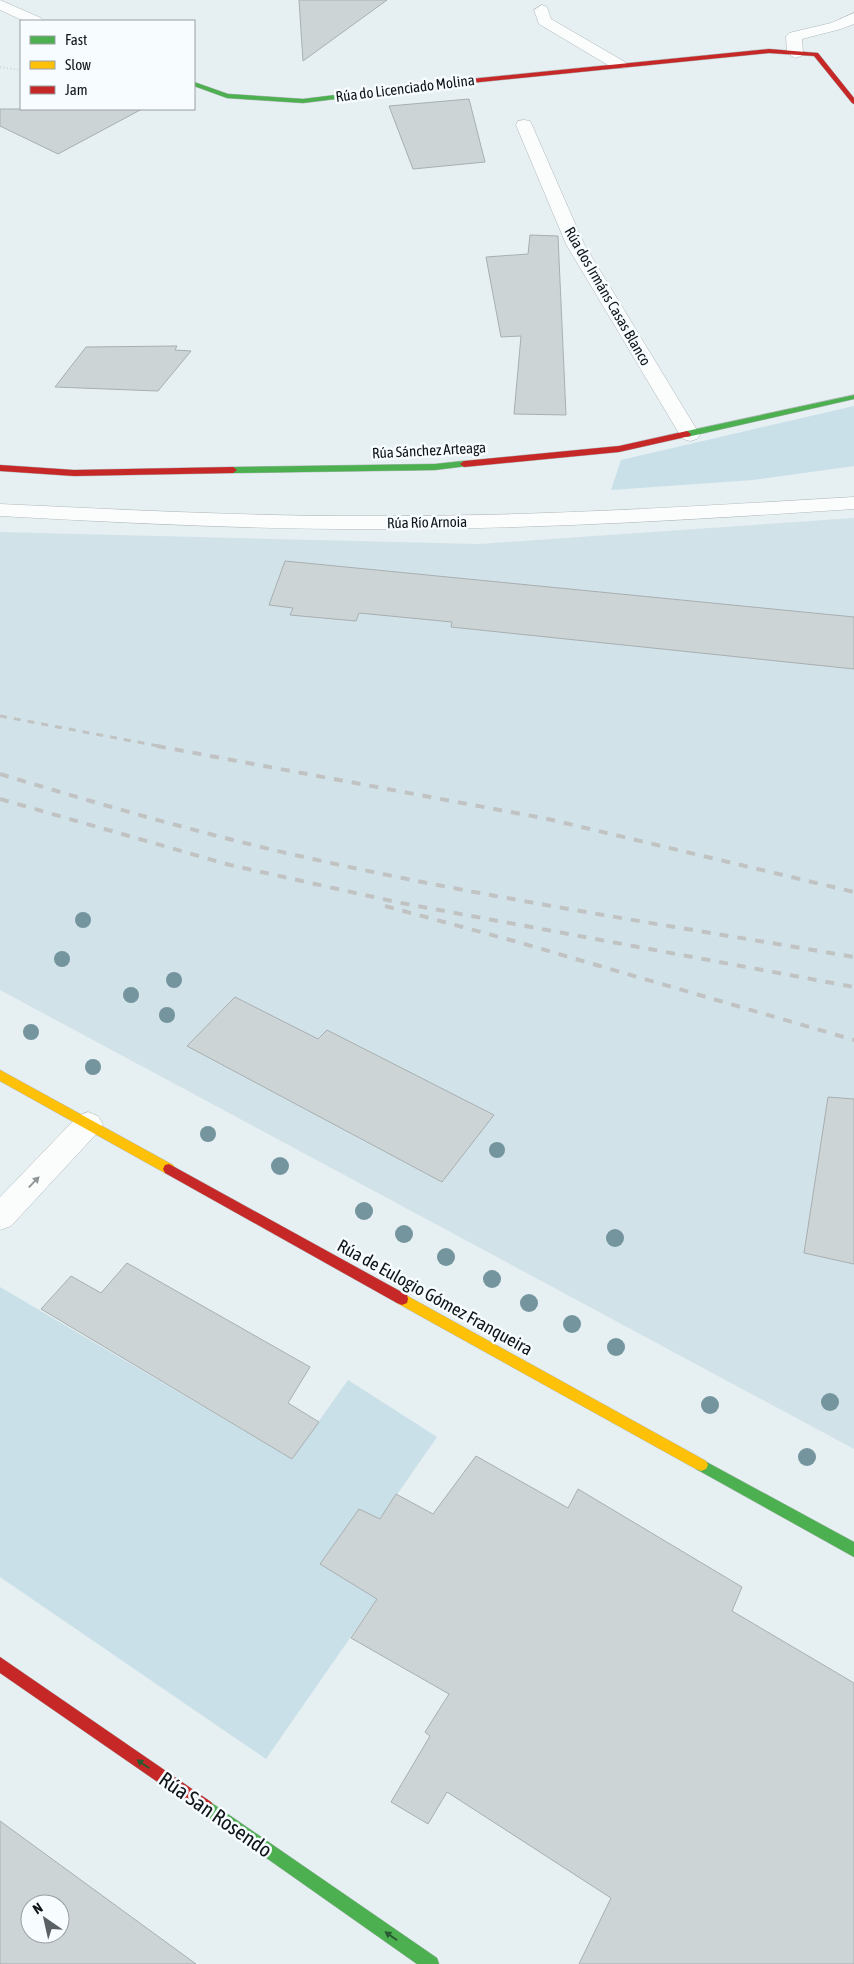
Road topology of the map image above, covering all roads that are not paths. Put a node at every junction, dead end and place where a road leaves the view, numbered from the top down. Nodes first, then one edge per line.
1 (0, 4) edge
2 (542, 10) dead end
3 (854, 18) edge
4 (34, 20) edge
5 (795, 52) junction
6 (619, 65) junction
7 (195, 84) edge
8 (854, 102) edge
9 (524, 125) dead end
10 (854, 397) edge
11 (690, 435) junction
12 (0, 468) edge
13 (854, 503) edge
14 (0, 510) edge
15 (0, 1074) edge
16 (88, 1124) junction
17 (0, 1217) edge
18 (854, 1550) edge
19 (0, 1664) edge
20 (431, 1964) edge

1 - 4 street
2 - 6 street
3 - 5 street
5 - 6 street, Rúa do Licenciado Molina
5 - 8 street, Rúa do Licenciado Molina
6 - 7 street, Rúa do Licenciado Molina
9 - 11 street, Rúa dos Irmáns Casas Blanco
10 - 11 street, Rúa Sánchez Arteaga
11 - 12 street, Rúa Sánchez Arteaga
13 - 14 street, Rúa Río Arnoia
15 - 16 street, Rúa de Eulogio Gómez Franqueira
17 -> 16 street
16 - 18 street, Rúa de Eulogio Gómez Franqueira
20 -> 19 street, Rúa San Rosendo

